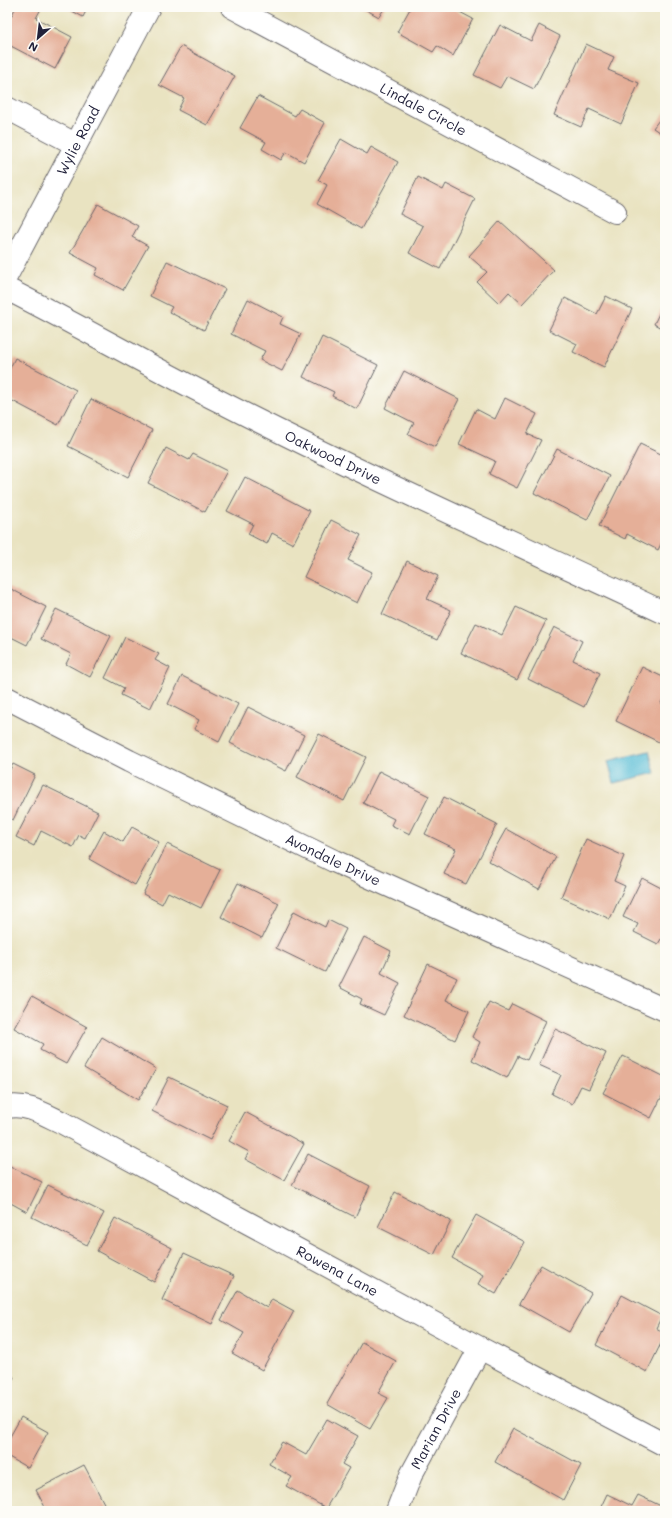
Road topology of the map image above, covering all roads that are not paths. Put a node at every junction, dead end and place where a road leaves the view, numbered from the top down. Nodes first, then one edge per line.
1 (149, 7) edge
2 (232, 7) edge
3 (7, 108) edge
4 (75, 144) junction
5 (615, 212) dead end
6 (7, 275) edge
7 (7, 289) edge
8 (665, 613) edge
9 (7, 698) edge
10 (665, 1010) edge
11 (7, 1107) edge
12 (480, 1348) junction
13 (665, 1445) edge
14 (397, 1511) edge

1 - 4 street, Wylie Road
2 - 5 street, Lindale Circle
3 - 4 street
4 - 6 street, Wylie Road
7 - 8 street, Oakwood Drive
9 - 10 street, Avondale Drive
11 - 12 street, Rowena Lane
12 - 13 street, Rowena Lane
12 - 14 street, Marian Drive

